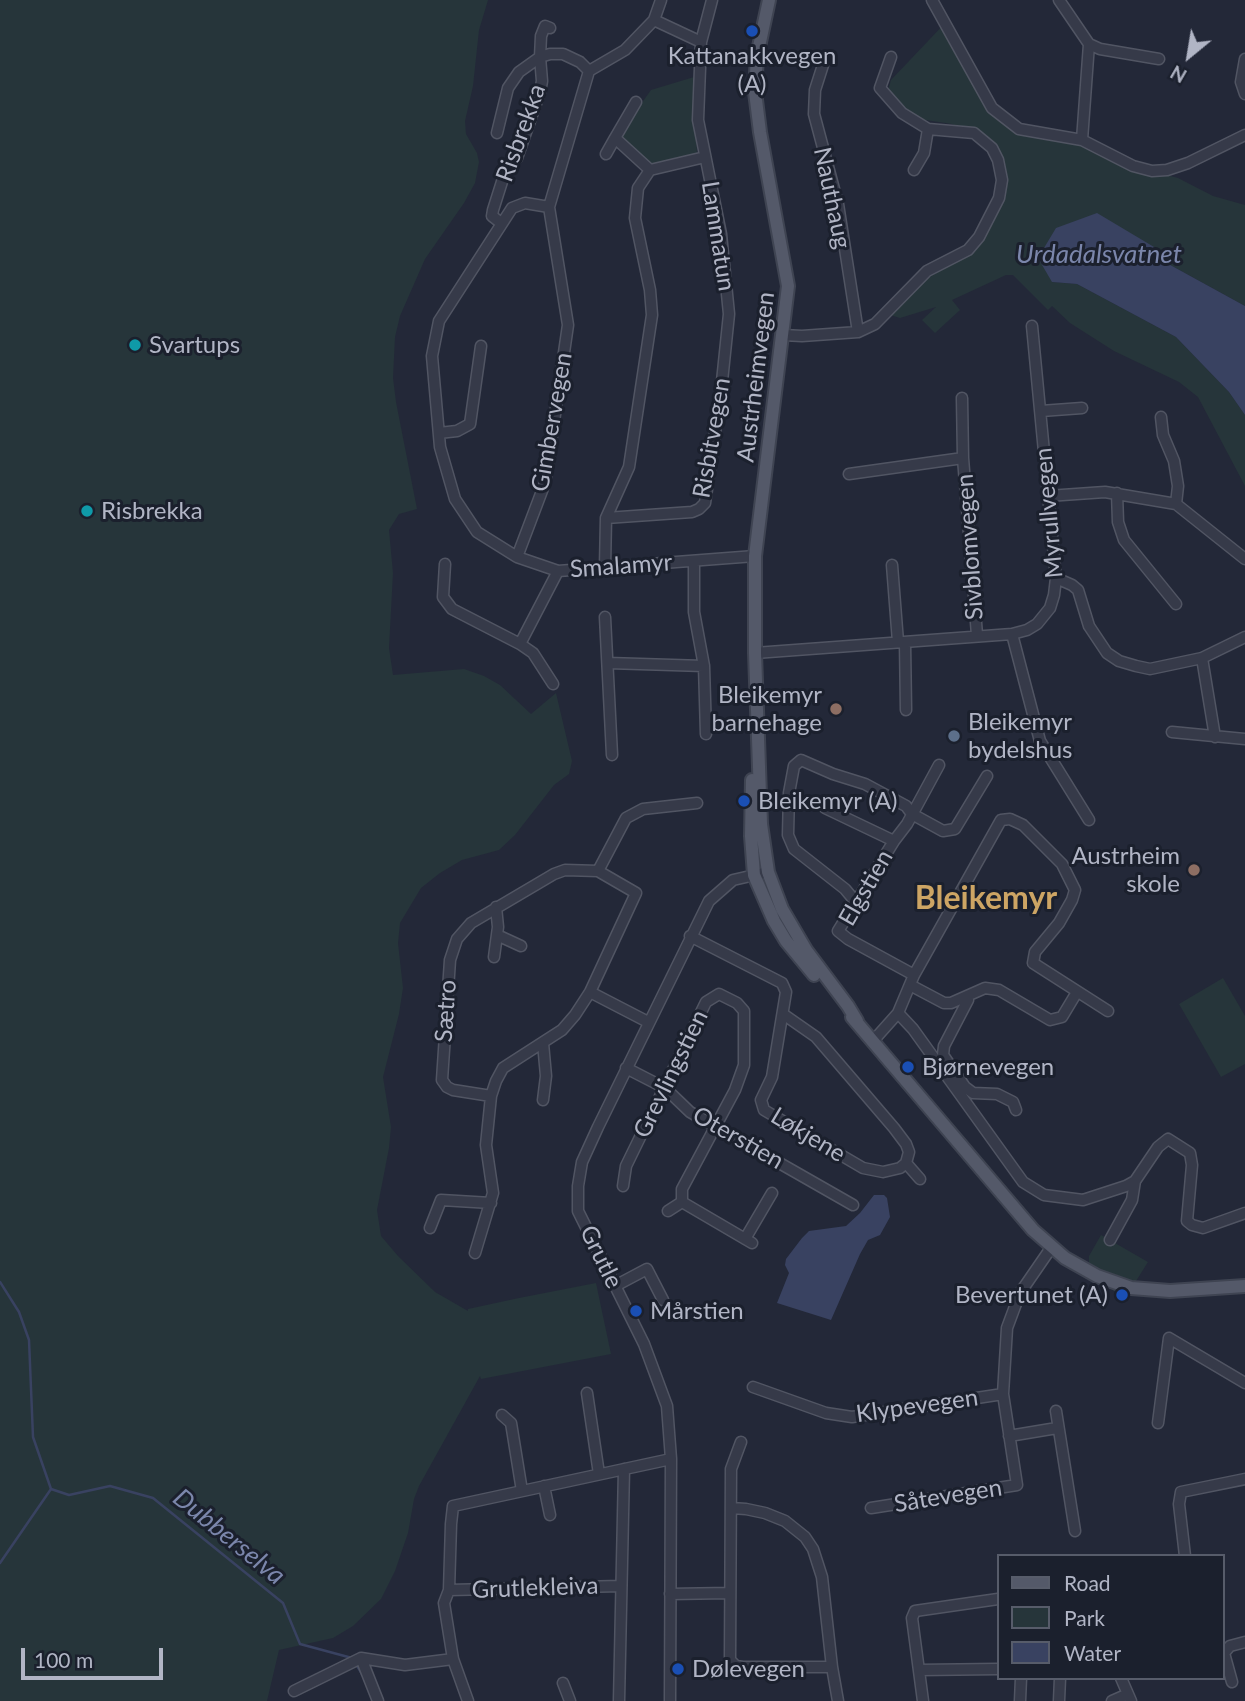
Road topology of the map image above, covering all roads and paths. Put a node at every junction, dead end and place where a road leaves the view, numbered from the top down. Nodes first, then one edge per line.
1 (661, 0) edge
2 (712, 0) edge
3 (769, 0) edge
4 (932, 0) edge
5 (1061, 1) edge
6 (653, 20) junction
7 (550, 28) dead end
8 (701, 43) junction
9 (1089, 44) junction
10 (540, 57) junction
11 (891, 57) dead end
12 (1159, 59) dead end
13 (1245, 59) edge
14 (823, 65) dead end
15 (589, 71) junction
16 (1245, 94) edge
17 (636, 102) dead end
18 (928, 129) junction
19 (497, 132) dead end
20 (1245, 135) edge
21 (615, 138) junction
22 (1082, 140) junction
23 (606, 154) dead end
24 (705, 157) junction
25 (650, 170) junction
26 (914, 170) dead end
27 (549, 207) junction
28 (501, 223) junction
29 (729, 314) joint
30 (1032, 326) dead end
31 (858, 332) junction
32 (783, 335) junction
33 (481, 346) dead end
34 (962, 398) dead end
35 (1082, 408) dead end
36 (1041, 411) junction
37 (1161, 417) dead end
38 (439, 433) junction
39 (963, 458) junction
40 (849, 474) dead end
41 (1117, 494) junction
42 (1048, 496) junction
43 (1176, 504) junction
44 (606, 517) junction
45 (755, 556) junction
46 (517, 557) junction
47 (1245, 559) edge
48 (694, 561) junction
49 (445, 564) dead end
50 (892, 565) dead end
51 (605, 567) junction
52 (558, 571) junction
53 (1056, 578) junction
54 (1176, 604) dead end
55 (605, 617) dead end
56 (1012, 634) junction
57 (977, 635) junction
58 (1245, 637) edge
59 (902, 642) junction
60 (520, 644) junction
61 (755, 653) junction
62 (1202, 657) junction
63 (608, 663) junction
64 (704, 666) junction
65 (553, 684) dead end
66 (906, 710) dead end
67 (757, 721) junction
68 (1172, 732) dead end
69 (706, 734) dead end
70 (1215, 737) junction
71 (1245, 739) edge
72 (612, 755) dead end
73 (939, 765) dead end
74 (987, 776) dead end
75 (697, 803) dead end
76 (825, 808) dead end
77 (912, 814) junction
78 (1089, 820) dead end
79 (894, 841) junction
80 (598, 871) junction
81 (768, 872) junction
82 (754, 875) junction
83 (855, 901) junction
84 (496, 907) junction
85 (497, 935) junction
86 (691, 936) junction
87 (520, 946) dead end
88 (494, 957) dead end
89 (912, 980) junction
90 (590, 992) junction
91 (1077, 992) junction
92 (967, 996) junction
93 (1108, 1011) dead end
94 (898, 1013) junction
95 (783, 1014) junction
96 (857, 1021) junction
97 (648, 1022) junction
98 (873, 1041) junction
99 (542, 1043) junction
100 (626, 1068) junction
101 (665, 1088) junction
102 (491, 1096) junction
103 (543, 1100) dead end
104 (1016, 1110) dead end
105 (716, 1125) junction
106 (906, 1163) junction
107 (920, 1179) dead end
108 (1135, 1181) junction
109 (623, 1186) dead end
110 (772, 1193) dead end
111 (682, 1202) junction
112 (491, 1203) junction
113 (853, 1205) dead end
114 (668, 1211) dead end
115 (1245, 1213) edge
116 (430, 1228) dead end
117 (1110, 1240) dead end
118 (1051, 1248) junction
119 (475, 1253) dead end
120 (615, 1286) junction
121 (1240, 1286) edge
122 (663, 1300) dead end
123 (1245, 1383) edge
124 (753, 1387) dead end
125 (587, 1393) dead end
126 (1003, 1394) junction
127 (1056, 1411) dead end
128 (502, 1415) dead end
129 (1158, 1423) dead end
130 (1057, 1428) junction
131 (1009, 1436) junction
132 (741, 1441) dead end
133 (671, 1459) junction
134 (624, 1469) junction
135 (599, 1474) junction
136 (1245, 1479) edge
137 (544, 1486) junction
138 (522, 1491) junction
139 (732, 1508) junction
140 (871, 1508) dead end
141 (550, 1515) dead end
142 (1075, 1531) dead end
143 (1185, 1554) edge
144 (621, 1586) junction
145 (449, 1590) junction
146 (729, 1593) junction
147 (670, 1594) junction
148 (996, 1599) edge
149 (1245, 1642) edge
150 (361, 1658) junction
151 (453, 1659) junction
152 (832, 1667) junction
153 (996, 1669) edge
154 (919, 1670) junction
155 (1021, 1680) edge
156 (1060, 1680) edge
157 (1122, 1680) edge
158 (1232, 1682) dead end
159 (563, 1683) dead end
160 (294, 1690) dead end
161 (1130, 1698) edge
162 (378, 1701) edge
163 (468, 1701) edge
164 (570, 1701) edge
165 (619, 1701) edge
166 (670, 1701) edge
167 (838, 1701) edge
168 (923, 1701) edge
169 (1020, 1701) edge
170 (1059, 1701) edge
171 (1112, 1701) edge

1 - 6 street
2 - 8 street, Lammatun
3 - 32 main road, Austrheimvegen
4 - 22 street
5 - 9 street
6 - 8 street
6 - 15 street
7 - 10 street, Risbrekka
8 - 24 street, Lammatun
9 - 12 street
9 - 22 street
10 - 15 street, Risbrekka
10 - 19 street, Risbrekka
10 - 28 street, Risbrekka
11 - 18 street
13 - 16 street
14 - 31 street, Nauthaug
15 - 27 street
17 - 21 street
18 - 26 street
18 - 31 street
20 - 22 street
21 - 23 street
21 - 25 street
24 - 25 street, Lammatun
24 - 29 street, Lammatun
25 - 44 street
27 - 28 street
27 - 46 street, Gimbervegen
28 - 38 street, Smalamyr
29 - 44 street, Risbitvegen
30 - 36 street, Myrullvegen
31 - 32 street
32 - 45 main road, Austrheimvegen
33 - 38 street
34 - 39 street, Sivblomvegen
35 - 36 street, Myrullvegen
36 - 42 street, Myrullvegen
37 - 43 street
38 - 46 street, Smalamyr
39 - 40 street, Sivblomvegen
39 - 57 street, Sivblomvegen
41 - 42 street
41 - 43 street
41 - 54 street
42 - 53 street, Myrullvegen
43 - 47 street
44 - 51 street
45 - 48 street, Smalamyr
45 - 61 main road, Austrheimvegen
46 - 52 street, Smalamyr
48 - 51 street, Smalamyr
48 - 64 street
49 - 60 street
50 - 59 street
51 - 52 street, Smalamyr
52 - 60 street
53 - 56 street, Myrullvegen
53 - 62 street
55 - 63 street
56 - 57 street, Myrullvegen
56 - 78 street
57 - 59 street, Myrullvegen
58 - 62 street
59 - 61 street, Myrullvegen
59 - 66 street
60 - 65 street
61 - 67 main road, Austrheimvegen
62 - 70 street
63 - 64 street
63 - 72 street
64 - 69 street
67 - 81 main road, Austrheimvegen
67 - 82 main road, Austrheimvegen
68 - 70 street
70 - 71 street
73 - 77 street, Elgstien
74 - 77 street
75 - 80 street
76 - 79 street, Elgstien
77 - 79 street, Elgstien
77 - 83 street
79 - 83 street, Elgstien
80 - 84 street, Sætro
80 - 90 street
81 - 82 street, Grutle
81 - 96 main road, Austrheimvegen
82 - 86 street, Grutle
82 - 96 main road, Austrheimvegen
83 - 89 street, Elgstien
84 - 85 street
84 - 102 street, Sætro
85 - 87 street
85 - 88 street
86 - 95 street, Løkjene
86 - 97 street, Grutle
89 - 91 street
89 - 92 street
89 - 94 street
90 - 97 street
90 - 99 street
91 - 92 street
91 - 93 street
92 - 104 street
94 - 98 street
94 - 108 street
95 - 106 street
95 - 106 street, Løkjene
96 - 98 main road, Austrheimvegen
97 - 100 street, Grutle
98 - 118 main road, Austrheimvegen
99 - 102 street
99 - 103 street
100 - 101 street, Oterstien
100 - 120 street, Grutle
101 - 105 street, Oterstien
101 - 105 street, Grevlingstien
101 - 109 street, Grevlingstien
102 - 112 street
105 - 111 street, Grevlingstien
105 - 113 street, Oterstien
106 - 107 street
108 - 115 street
108 - 117 street
110 - 111 street
111 - 114 street
112 - 116 street
112 - 119 street
118 - 121 main road, Austrheimvegen
118 - 126 street, Såtevegen
120 - 122 street
120 - 133 street, Grutle
123 - 129 street
124 - 126 street, Klypevegen
125 - 135 street
126 - 131 street, Såtevegen
127 - 130 street
128 - 138 street
130 - 131 street
130 - 142 street
131 - 140 street, Såtevegen
132 - 139 street
133 - 134 street
133 - 147 street, Grutle
134 - 135 street
134 - 144 street, Grutlekleiva
135 - 137 street
136 - 143 street
137 - 138 street
137 - 141 street
138 - 145 street
139 - 146 street
139 - 152 street
144 - 145 street, Grutlekleiva
144 - 165 street, Grutlekleiva
145 - 151 street
146 - 147 street
146 - 152 street
147 - 166 street, Grutle
148 - 154 street
149 - 158 street
150 - 151 street
150 - 160 street
150 - 162 street
151 - 163 street
152 - 167 street
153 - 154 street
154 - 168 street
155 - 169 street
156 - 170 street
157 - 161 street
159 - 164 street
161 - 171 street

